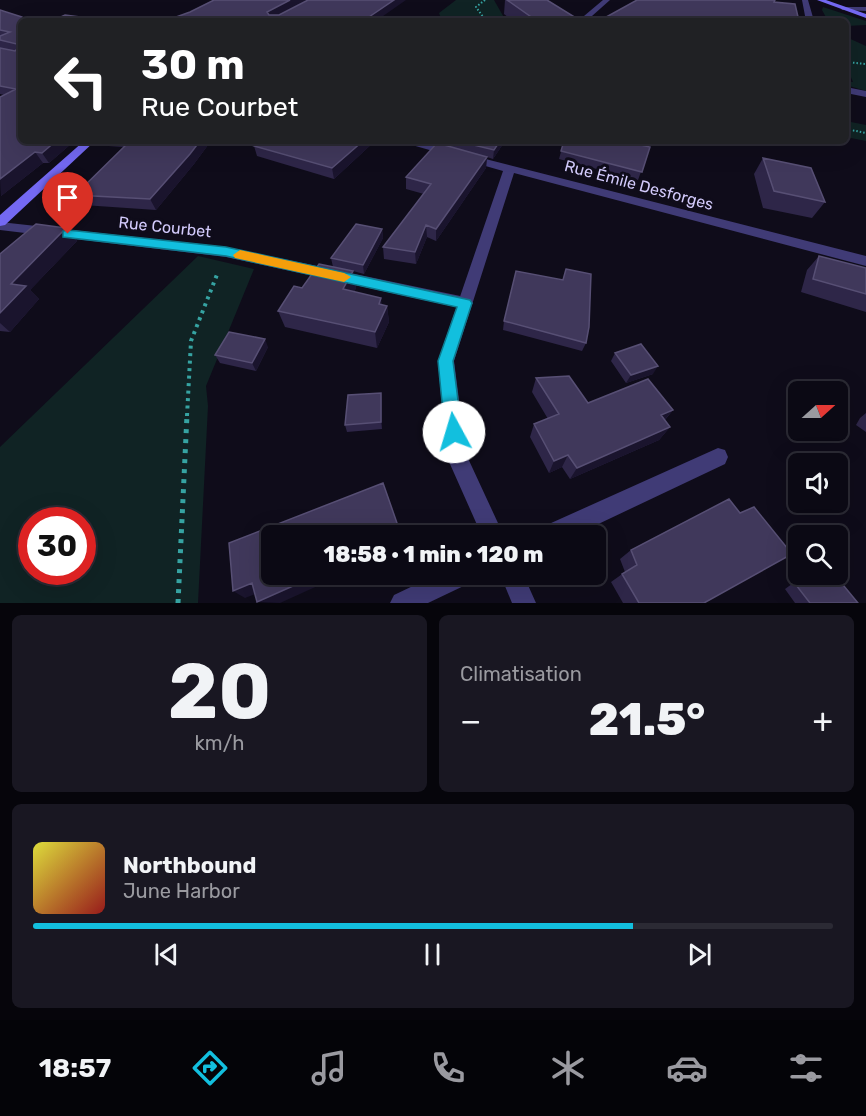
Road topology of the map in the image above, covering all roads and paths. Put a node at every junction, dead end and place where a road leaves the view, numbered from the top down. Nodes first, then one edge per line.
1 (485, 0) edge
2 (607, 0) edge
3 (805, 0) edge
4 (820, 0) edge
5 (842, 8) junction
6 (866, 9) edge
7 (866, 16) edge
8 (484, 18) edge
9 (590, 18) edge
10 (809, 18) edge
11 (849, 62) edge
12 (866, 64) edge
13 (849, 91) edge
14 (866, 94) edge
15 (849, 130) edge
16 (866, 133) edge
17 (87, 144) edge
18 (415, 144) edge
19 (510, 168) junction
20 (0, 224) edge
21 (226, 252) junction
22 (866, 261) edge
23 (465, 303) junction
24 (718, 457) dead end
25 (488, 525) edge
26 (572, 525) edge
27 (440, 585) edge
28 (516, 585) edge
29 (178, 603) edge
30 (402, 603) edge
31 (524, 603) edge

1 - 8 path
2 - 9 street
3 - 10 street
4 - 5 street
5 - 6 street
5 - 7 street
11 - 12 path
13 - 14 street
15 - 16 path
17 - 20 street
18 - 19 street, Rue Émile Desforges
19 - 22 street, Rue Émile Desforges
19 - 23 street
20 - 21 street, Rue Courbet
21 - 23 street, Rue Courbet
21 - 29 path
23 - 25 street
24 - 26 street
27 - 30 street
28 - 31 street

